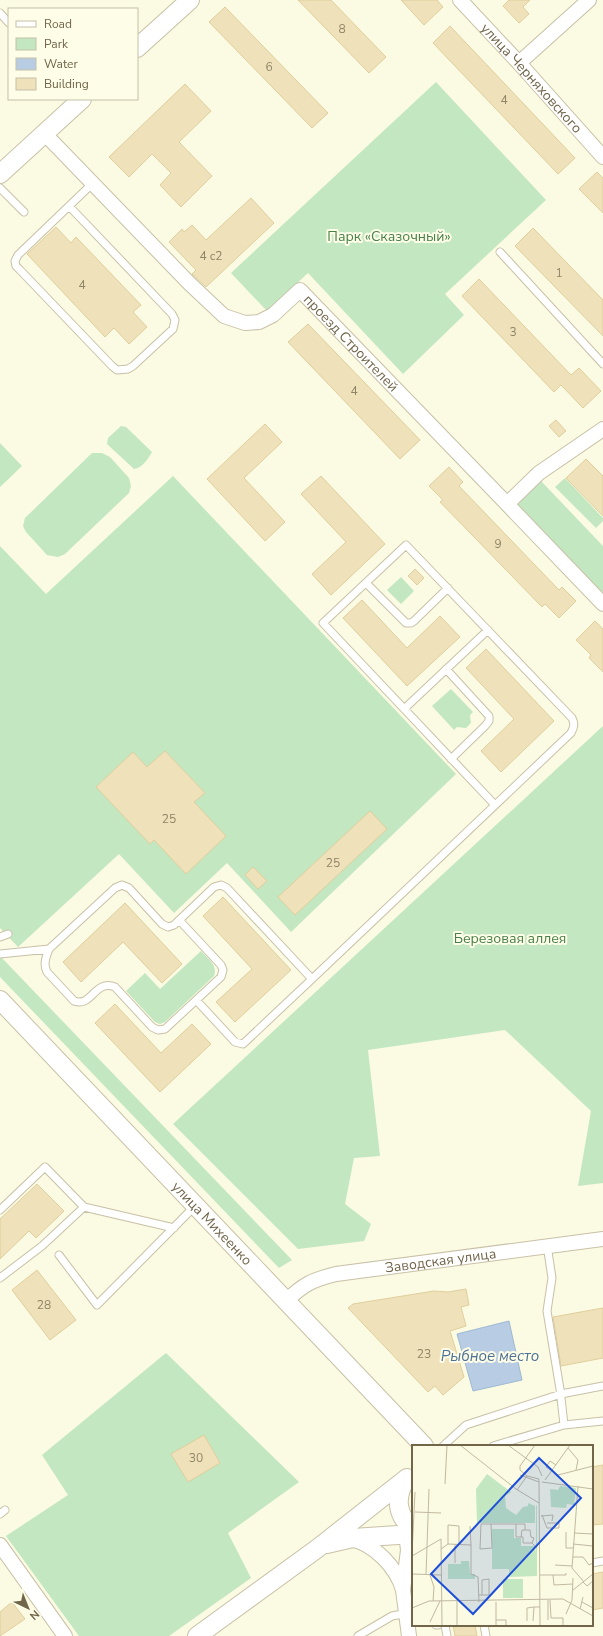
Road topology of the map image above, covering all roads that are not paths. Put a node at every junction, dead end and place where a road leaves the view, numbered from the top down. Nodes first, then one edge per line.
1 (190, 0) edge
2 (460, 0) edge
3 (589, 0) edge
4 (0, 13) edge
5 (8, 22) edge
6 (138, 47) edge
7 (519, 63) junction
8 (80, 100) edge
9 (44, 133) junction
10 (603, 157) edge
11 (0, 174) edge
12 (93, 183) junction
13 (0, 188) edge
14 (69, 206) junction
15 (24, 212) dead end
16 (500, 252) dead end
17 (603, 364) edge
18 (602, 433) edge
19 (507, 504) junction
20 (366, 583) junction
21 (448, 588) junction
22 (603, 604) edge
23 (488, 630) junction
24 (446, 669) junction
25 (404, 709) junction
26 (451, 758) junction
27 (495, 805) junction
28 (179, 920) junction
29 (8, 934) dead end
30 (0, 937) edge
31 (49, 949) junction
32 (0, 954) edge
33 (312, 979) junction
34 (0, 1000) edge
35 (196, 1000) junction
36 (196, 1206) junction
37 (84, 1208) junction
38 (0, 1210) edge
39 (174, 1228) junction
40 (603, 1239) edge
41 (546, 1245) junction
42 (59, 1255) dead end
43 (0, 1278) edge
44 (286, 1301) junction
45 (603, 1386) edge
46 (561, 1394) junction
47 (603, 1421) edge
48 (564, 1425) junction
49 (414, 1439) edge
50 (423, 1445) edge
51 (444, 1445) edge
52 (496, 1445) edge
53 (411, 1475) edge
54 (411, 1532) edge
55 (346, 1539) junction
56 (0, 1545) edge
57 (318, 1548) junction
58 (603, 1561) edge
59 (593, 1563) edge
60 (412, 1566) edge
61 (404, 1594) junction
62 (410, 1614) edge
63 (445, 1626) edge
64 (484, 1626) edge
65 (64, 1636) edge
66 (197, 1636) edge
67 (358, 1636) edge
68 (409, 1636) edge
69 (447, 1636) edge
70 (486, 1636) edge

1 - 6 street
2 - 7 street, улица Черняховского
3 - 7 street
4 - 5 lane
7 - 10 street, улица Черняховского
8 - 9 street
9 - 11 street
9 - 12 street, проезд Строителей
12 - 14 lane
12 - 19 street, проезд Строителей
13 - 15 lane
14 - 14 lane
16 - 17 lane
18 - 19 street
19 - 22 street
20 - 21 lane
20 - 21 lane
20 - 25 lane
21 - 23 lane
23 - 24 lane
23 - 27 lane
24 - 25 lane
24 - 26 lane
25 - 26 lane
26 - 27 lane
27 - 33 lane
28 - 31 lane
28 - 33 lane
28 - 35 lane
29 - 30 lane
31 - 32 lane
31 - 35 lane
33 - 35 lane
34 - 36 street, улица Михеенко
36 - 39 lane
36 - 44 street, улица Михеенко
37 - 38 lane
37 - 39 lane
37 - 43 lane
39 - 42 lane
40 - 41 street, Заводская улица
41 - 44 street, Заводская улица
41 - 46 lane
44 - 49 street, улица Михеенко
45 - 46 lane
46 - 48 lane
46 - 51 lane
47 - 48 lane
48 - 52 lane
49 - 50 street, улица Михеенко
53 - 54 street
53 - 57 street
54 - 55 street
54 - 61 street
55 - 57 street
55 - 61 street
56 - 65 street
57 - 66 street
58 - 59 lane
60 - 61 street
61 - 62 street
62 - 67 lane
62 - 68 street
63 - 69 lane
64 - 70 lane

